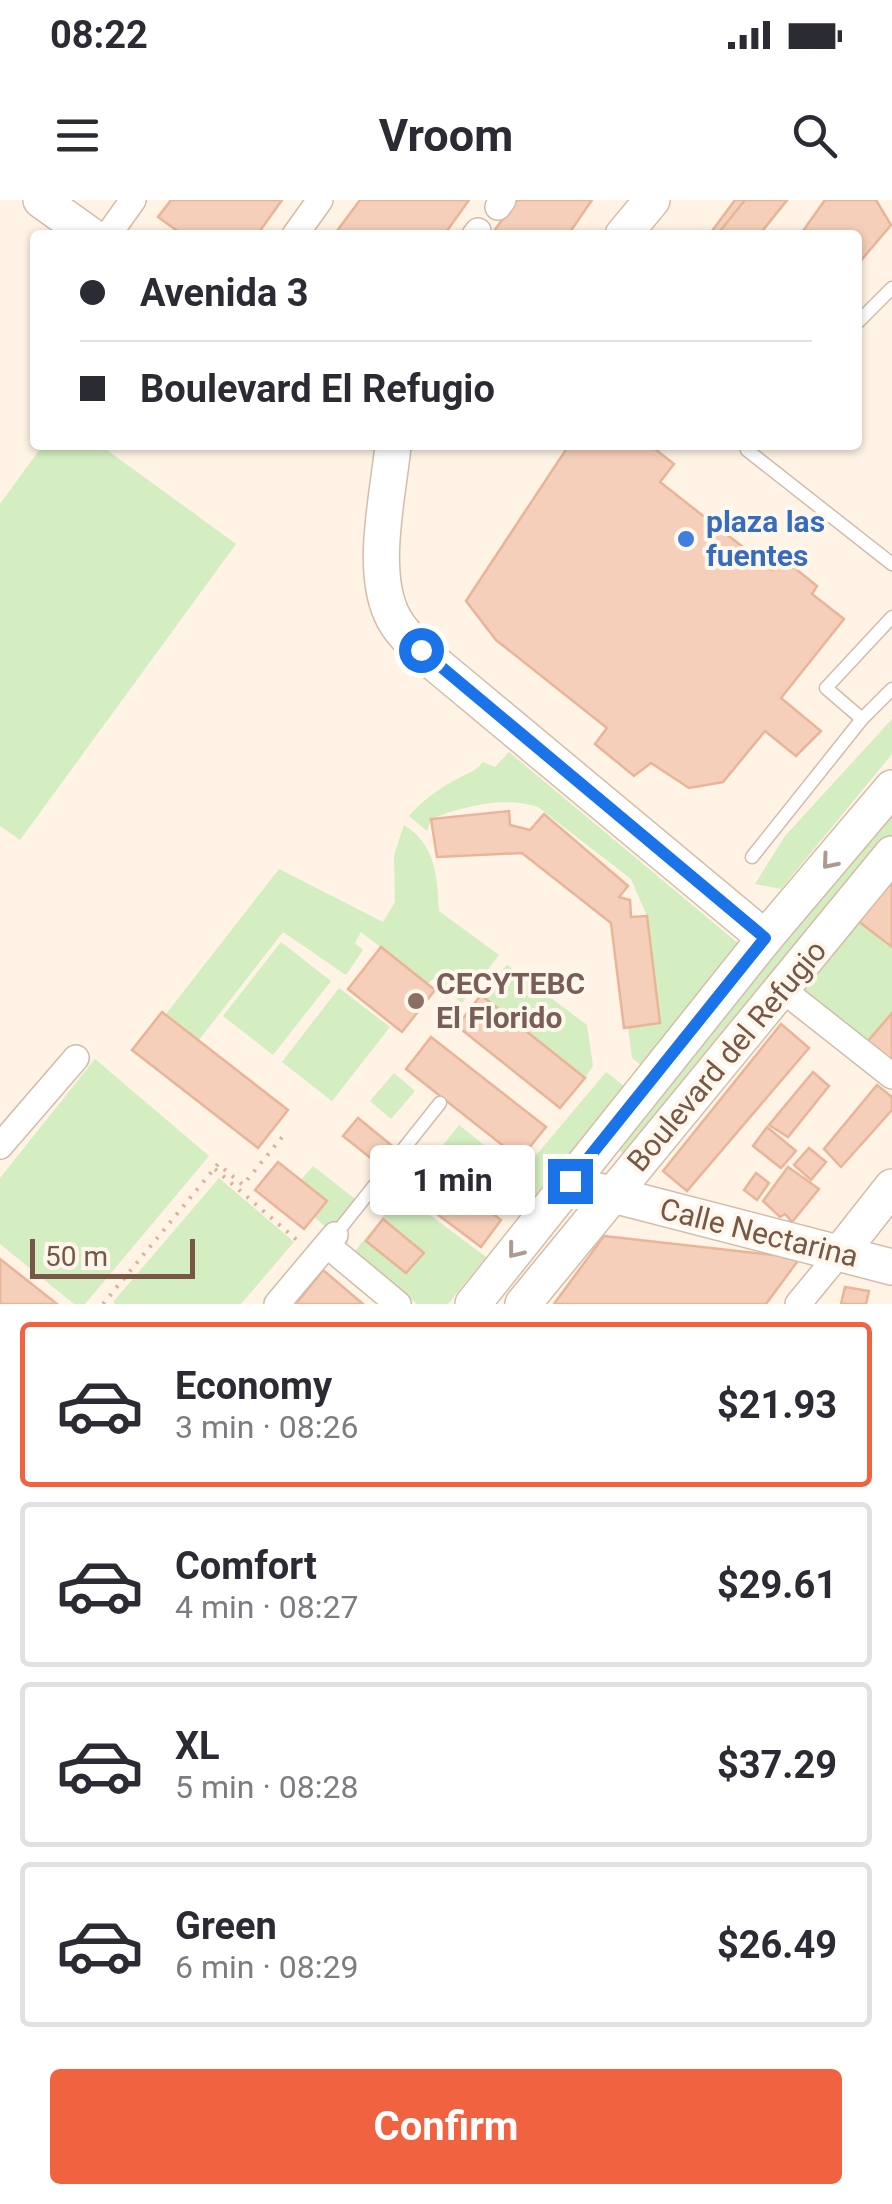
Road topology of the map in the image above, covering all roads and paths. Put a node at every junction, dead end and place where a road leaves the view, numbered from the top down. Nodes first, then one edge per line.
1 (41, 200) edge
2 (133, 200) edge
3 (320, 200) edge
4 (652, 200) edge
5 (83, 230) edge
6 (112, 230) edge
7 (299, 230) edge
8 (626, 230) edge
9 (892, 288) edge
10 (862, 318) edge
11 (394, 450) edge
12 (747, 450) edge
13 (892, 564) edge
14 (892, 618) edge
15 (892, 689) edge
16 (862, 719) junction
17 (892, 788) edge
18 (892, 854) edge
19 (752, 857) dead end
20 (765, 938) junction
21 (784, 990) junction
22 (76, 1058) dead end
23 (892, 1076) edge
24 (440, 1103) dead end
25 (284, 1136) dead end
26 (0, 1146) edge
27 (214, 1169) junction
28 (570, 1181) junction
29 (892, 1187) edge
30 (611, 1196) junction
31 (326, 1246) junction
32 (840, 1253) junction
33 (892, 1267) edge
34 (103, 1304) edge
35 (277, 1304) edge
36 (398, 1304) edge
37 (473, 1304) edge
38 (524, 1304) edge
39 (798, 1304) edge

1 - 5 main road
2 - 6 street
3 - 7 street
4 - 8 main road
9 - 10 lane
11 - 20 main road
12 - 13 lane
14 - 16 lane
15 - 16 lane
16 - 19 lane
17 -> 20 main road
18 - 21 main road, Boulevard del Refugio
20 - 28 main road
21 - 23 street
21 - 30 main road, Boulevard del Refugio
22 - 26 street
24 - 31 lane
25 - 27 path
27 - 31 path
27 - 34 path
28 - 30 main road, Calle Nectarina
28 -> 37 main road
29 - 32 main road
30 - 32 main road, Calle Nectarina
30 - 38 main road, Boulevard del Refugio
31 - 35 street
31 - 36 street
32 - 33 main road, Calle Nectarina
32 - 39 street

